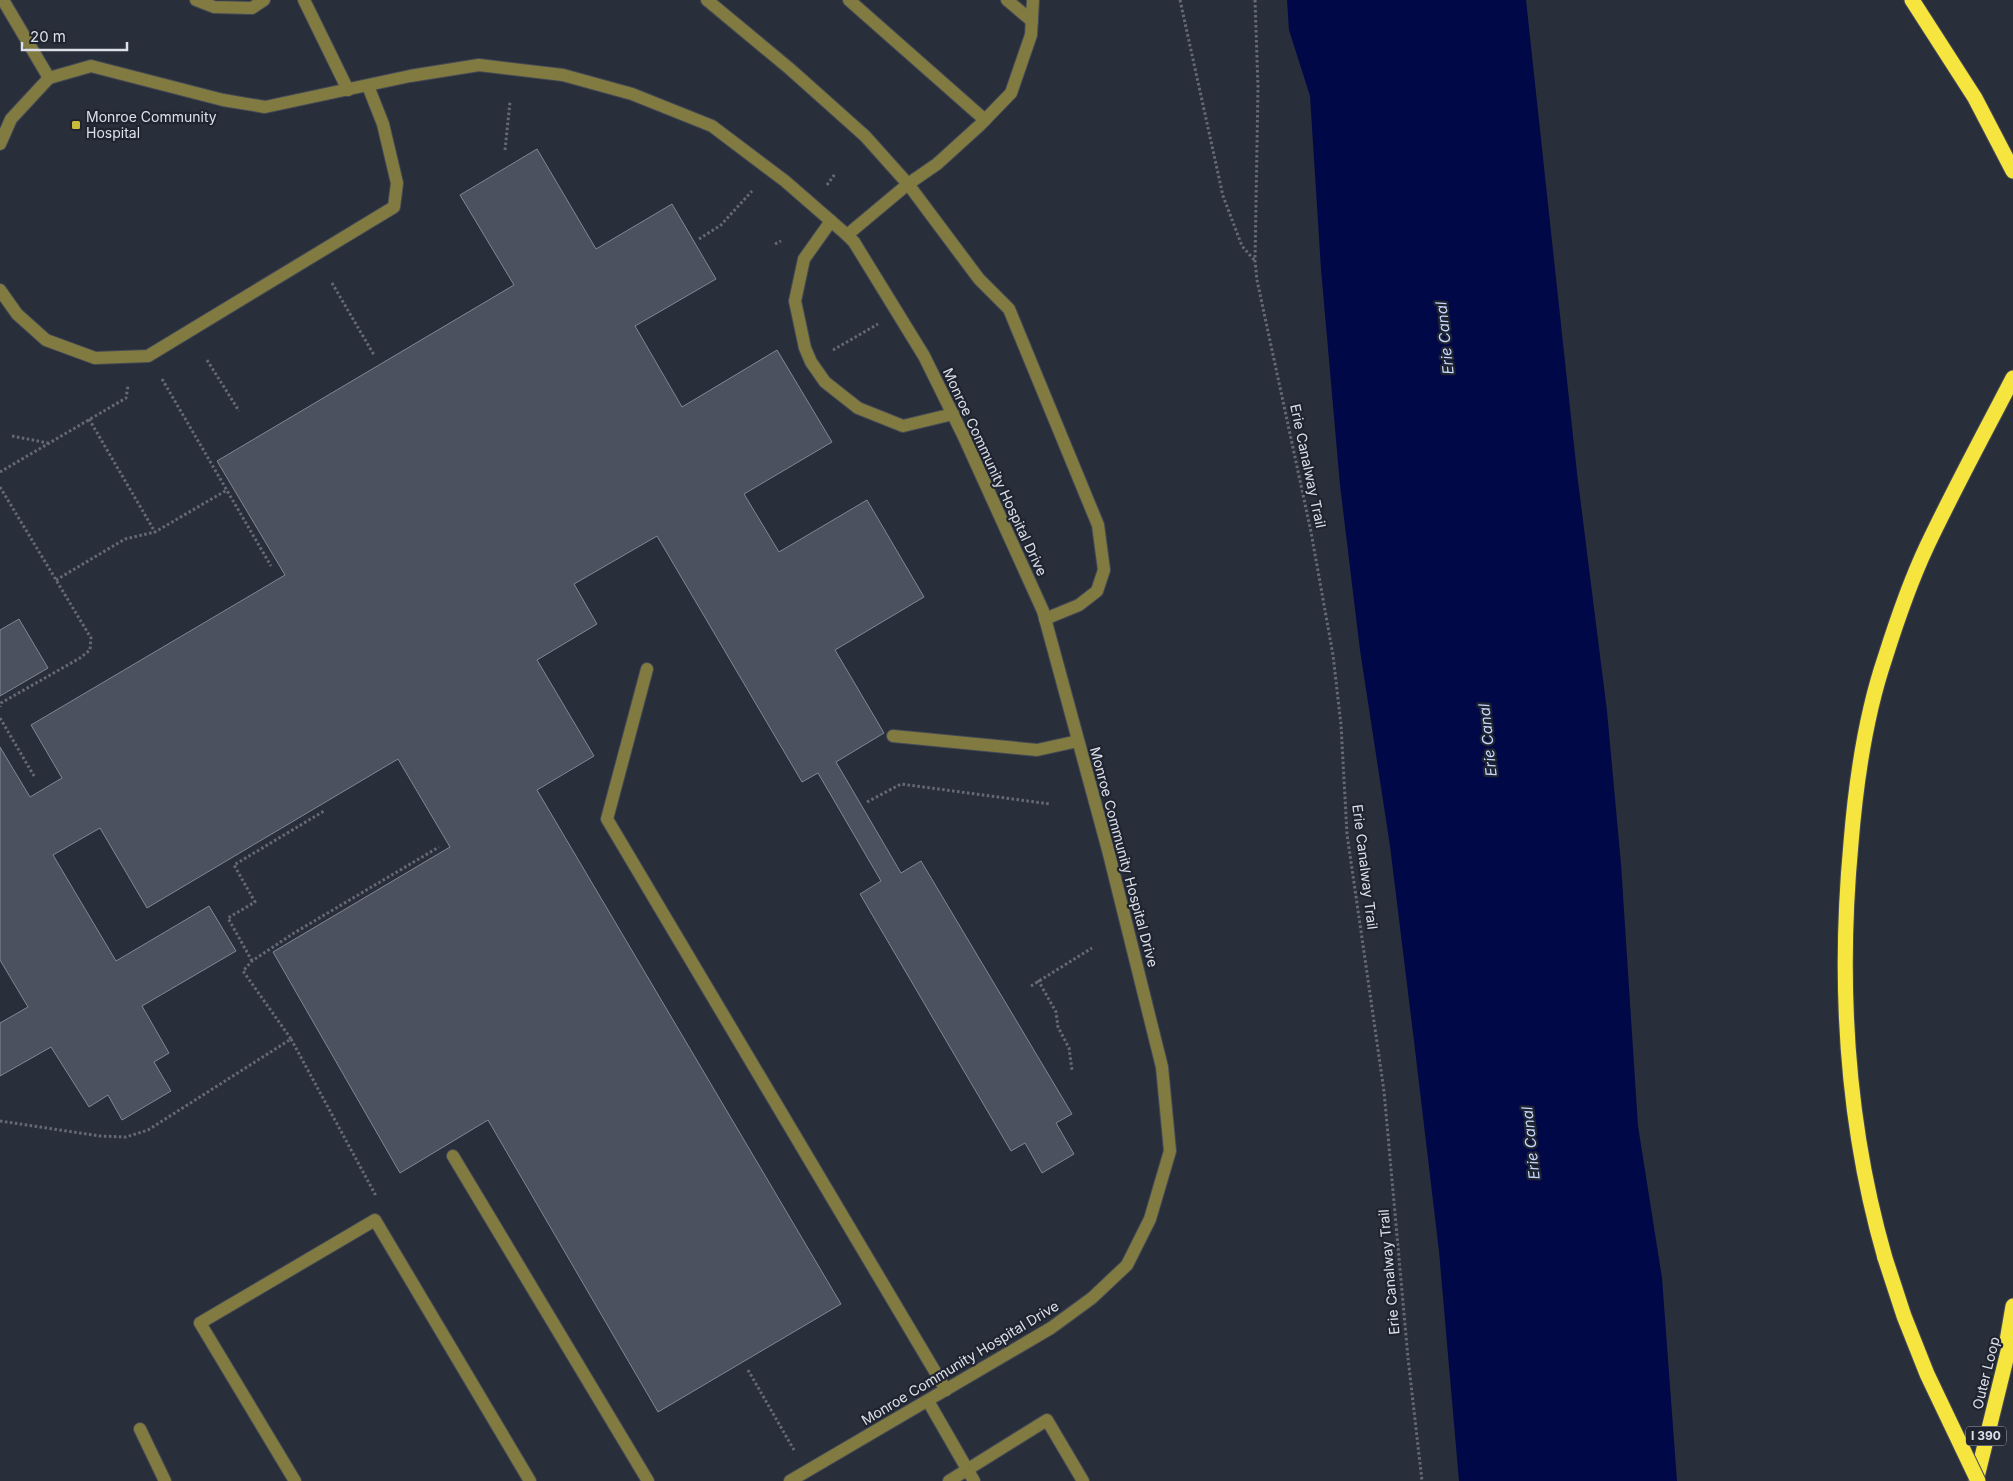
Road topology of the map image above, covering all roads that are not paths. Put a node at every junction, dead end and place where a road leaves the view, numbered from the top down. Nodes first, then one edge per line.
1 (3, 0) edge
2 (196, 0) edge
3 (264, 0) edge
4 (304, 0) edge
5 (707, 0) edge
6 (849, 0) edge
7 (1006, 0) edge
8 (1033, 0) edge
9 (1912, 0) edge
10 (1032, 21) junction
11 (49, 78) junction
12 (368, 86) junction
13 (348, 90) junction
14 (985, 120) junction
15 (0, 144) edge
16 (2013, 171) edge
17 (908, 184) junction
18 (831, 221) junction
19 (847, 235) junction
20 (0, 290) edge
21 (2012, 380) edge
22 (953, 414) junction
23 (1045, 619) junction
24 (647, 669) dead end
25 (892, 736) dead end
26 (1078, 741) junction
27 (453, 1156) dead end
28 (2013, 1306) edge
29 (2013, 1331) edge
30 (946, 1390) junction
31 (1998, 1391) junction
32 (928, 1401) junction
33 (140, 1430) dead end
34 (971, 1476) edge
35 (165, 1481) edge
36 (295, 1481) edge
37 (530, 1481) edge
38 (648, 1481) edge
39 (790, 1481) edge
40 (949, 1481) edge
41 (1083, 1481) edge
42 (1977, 1481) edge

1 - 11 street
2 - 3 street
4 - 13 street
5 - 17 street
6 - 14 street
7 - 10 street
8 - 10 street
9 - 16 highway
10 - 14 street
11 - 13 street, Monroe Community Hospital Drive
11 - 15 street
12 - 13 street, Monroe Community Hospital Drive
12 - 18 street, Monroe Community Hospital Drive
12 - 20 street
14 - 17 street
17 - 19 street
17 - 23 street
18 - 19 street, Monroe Community Hospital Drive
18 - 22 street
19 - 22 street, Monroe Community Hospital Drive
21 - 42 highway, bridge
22 - 23 street, Monroe Community Hospital Drive
23 - 26 street, Monroe Community Hospital Drive
24 - 30 street
25 - 26 street
26 - 30 street, Monroe Community Hospital Drive
27 - 38 street
28 - 31 highway
29 - 31 highway, Outer Loop / I 390
30 - 32 street, Monroe Community Hospital Drive
31 - 42 highway, Outer Loop / I 390
32 - 34 street
32 - 39 street, Monroe Community Hospital Drive
33 - 35 street
34 - 40 street
34 - 41 street
36 - 37 street

